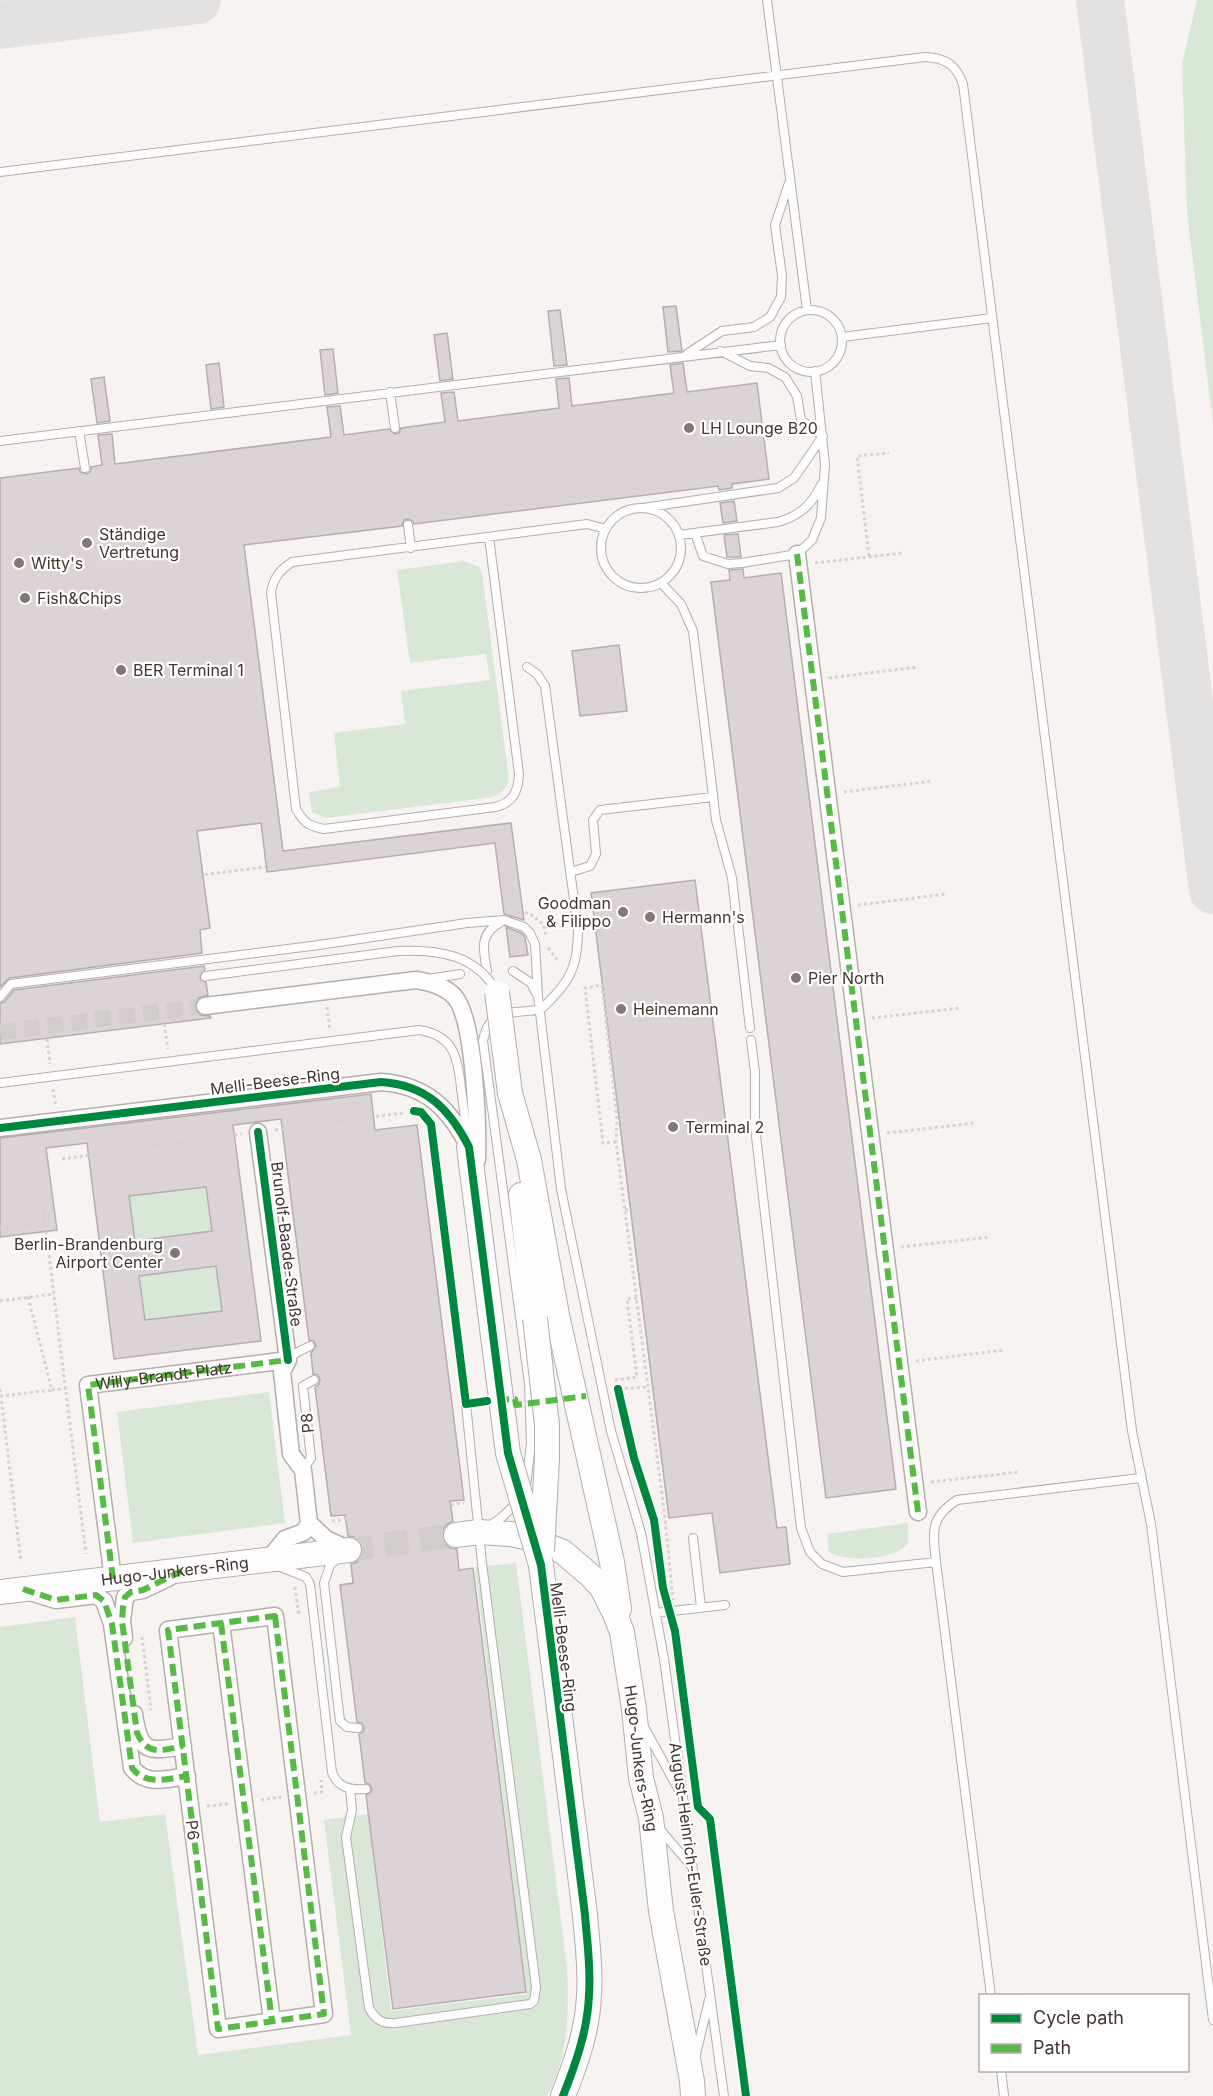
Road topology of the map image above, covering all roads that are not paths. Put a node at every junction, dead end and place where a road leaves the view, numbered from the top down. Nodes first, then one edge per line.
1 (767, 0) edge
2 (777, 74) junction
3 (0, 172) edge
4 (790, 180) junction
5 (807, 310) junction
6 (992, 318) junction
7 (842, 337) junction
8 (781, 345) junction
9 (721, 351) junction
10 (686, 355) junction
11 (815, 371) junction
12 (390, 393) junction
13 (395, 428) dead end
14 (79, 431) junction
15 (823, 436) junction
16 (0, 441) edge
17 (85, 468) dead end
18 (824, 479) junction
19 (643, 508) junction
20 (408, 525) dead end
21 (606, 529) junction
22 (695, 533) junction
23 (679, 535) junction
24 (489, 537) junction
25 (411, 548) junction
26 (797, 560) junction
27 (661, 583) junction
28 (527, 667) dead end
29 (713, 797) junction
30 (571, 872) junction
31 (736, 914) dead end
32 (504, 920) junction
33 (738, 926) dead end
34 (513, 971) dead end
35 (460, 974) dead end
36 (206, 976) dead end
37 (416, 980) junction
38 (492, 981) junction
39 (538, 996) junction
40 (0, 997) edge
41 (205, 1006) tunnel mouth
42 (540, 1009) junction
43 (750, 1028) dead end
44 (751, 1040) dead end
45 (0, 1083) edge
46 (510, 1093) junction
47 (414, 1111) road end
48 (0, 1128) edge
49 (258, 1132) road end
50 (472, 1154) junction
51 (310, 1346) dead end
52 (288, 1360) junction
53 (314, 1380) dead end
54 (303, 1470) junction
55 (1140, 1478) junction
56 (918, 1512) dead end
57 (316, 1522) junction
58 (479, 1532) junction
59 (456, 1535) tunnel mouth
60 (693, 1538) dead end
61 (349, 1550) junction
62 (267, 1561) junction
63 (936, 1562) junction
64 (541, 1565) junction
65 (182, 1571) junction
66 (113, 1579) junction
67 (11, 1591) edge
68 (725, 1605) dead end
69 (701, 1607) junction
70 (655, 1613) junction
71 (221, 1623) junction
72 (622, 1632) junction
73 (634, 1709) junction
74 (358, 1728) dead end
75 (183, 1746) junction
76 (187, 1776) junction
77 (350, 1789) junction
78 (366, 1789) dead end
79 (683, 1798) junction
80 (651, 1818) junction
81 (693, 1867) junction
82 (711, 1992) junction
83 (991, 1994) edge
84 (1213, 2020) edge
85 (272, 2021) junction
86 (1001, 2072) edge
87 (692, 2089) edge
88 (563, 2096) edge
89 (724, 2096) edge
90 (1004, 2096) edge

1 - 2 lane
2 - 3 lane
2 - 4 lane
2 - 6 lane
4 - 5 lane
4 - 10 lane
5 - 7 lane
5 - 8 lane
6 - 7 lane
6 - 55 lane
7 - 11 lane
8 - 9 lane
8 - 11 lane
9 - 10 lane
9 - 15 lane
10 - 12 lane
11 - 15 lane
12 - 13 lane
12 - 14 lane
14 - 16 lane
14 - 17 lane
15 - 18 lane
15 - 19 lane
18 - 22 lane
18 - 26 lane
19 - 21 lane
19 - 23 lane
20 - 25 lane
21 - 24 lane
21 - 27 lane
22 - 23 lane
22 - 26 lane
23 - 27 lane
24 - 25 lane
24 - 25 lane
26 - 56 street
27 - 29 lane
28 - 30 lane
29 - 30 lane
29 - 31 lane
30 - 42 lane
32 - 38 lane
32 - 39 lane, August-Heinrich-Euler-Straße
32 - 40 lane
33 - 43 lane
34 - 39 lane
35 - 37 lane
36 - 38 lane, bridge
37 - 41 street, Melli-Beese-Ring
37 - 50 street, Melli-Beese-Ring
38 - 46 street, Melli-Beese-Ring, bridge
39 - 42 lane, August-Heinrich-Euler-Straße
42 - 58 lane
42 - 70 lane, August-Heinrich-Euler-Straße
44 - 63 lane
45 - 50 lane, Melli-Beese-Ring
46 - 64 street, Melli-Beese-Ring, bridge
46 - 72 street
47 - 58 lane
48 - 50 street, Melli-Beese-Ring
49 - 52 street, Brunolf-Baade-Straße
50 - 64 street, Melli-Beese-Ring, bridge
51 - 52 lane
52 - 54 street, Brunolf-Baade-Straße
52 - 66 street, Willy-Brandt-Platz
53 - 54 lane, P8
54 - 57 street, Brunolf-Baade-Straße
55 - 63 lane
55 - 84 lane
57 - 61 street
57 - 62 street
58 - 59 street, Hugo-Junkers-Ring
58 - 72 street, Hugo-Junkers-Ring
58 - 77 lane
60 - 69 lane
61 - 62 street, Hugo-Junkers-Ring
61 - 74 lane
62 - 65 street, Hugo-Junkers-Ring
62 - 77 lane
63 - 83 lane
64 - 88 street, Melli-Beese-Ring
65 - 66 street, Hugo-Junkers-Ring
65 - 75 street
66 - 67 street, Hugo-Junkers-Ring
67 - 76 street
68 - 69 lane
69 - 70 lane
70 - 79 lane, August-Heinrich-Euler-Straße
71 - 75 street, P6
71 - 85 street
71 - 85 street, P6
72 - 73 street, Hugo-Junkers-Ring
73 - 79 lane
73 - 80 street, Hugo-Junkers-Ring
75 - 76 street, P6
76 - 85 street, P6
77 - 78 lane
79 - 81 lane, August-Heinrich-Euler-Straße
80 - 81 lane
80 - 87 street, Hugo-Junkers-Ring
81 - 82 lane, August-Heinrich-Euler-Straße
82 - 87 lane
82 - 89 lane, August-Heinrich-Euler-Straße
86 - 90 lane

